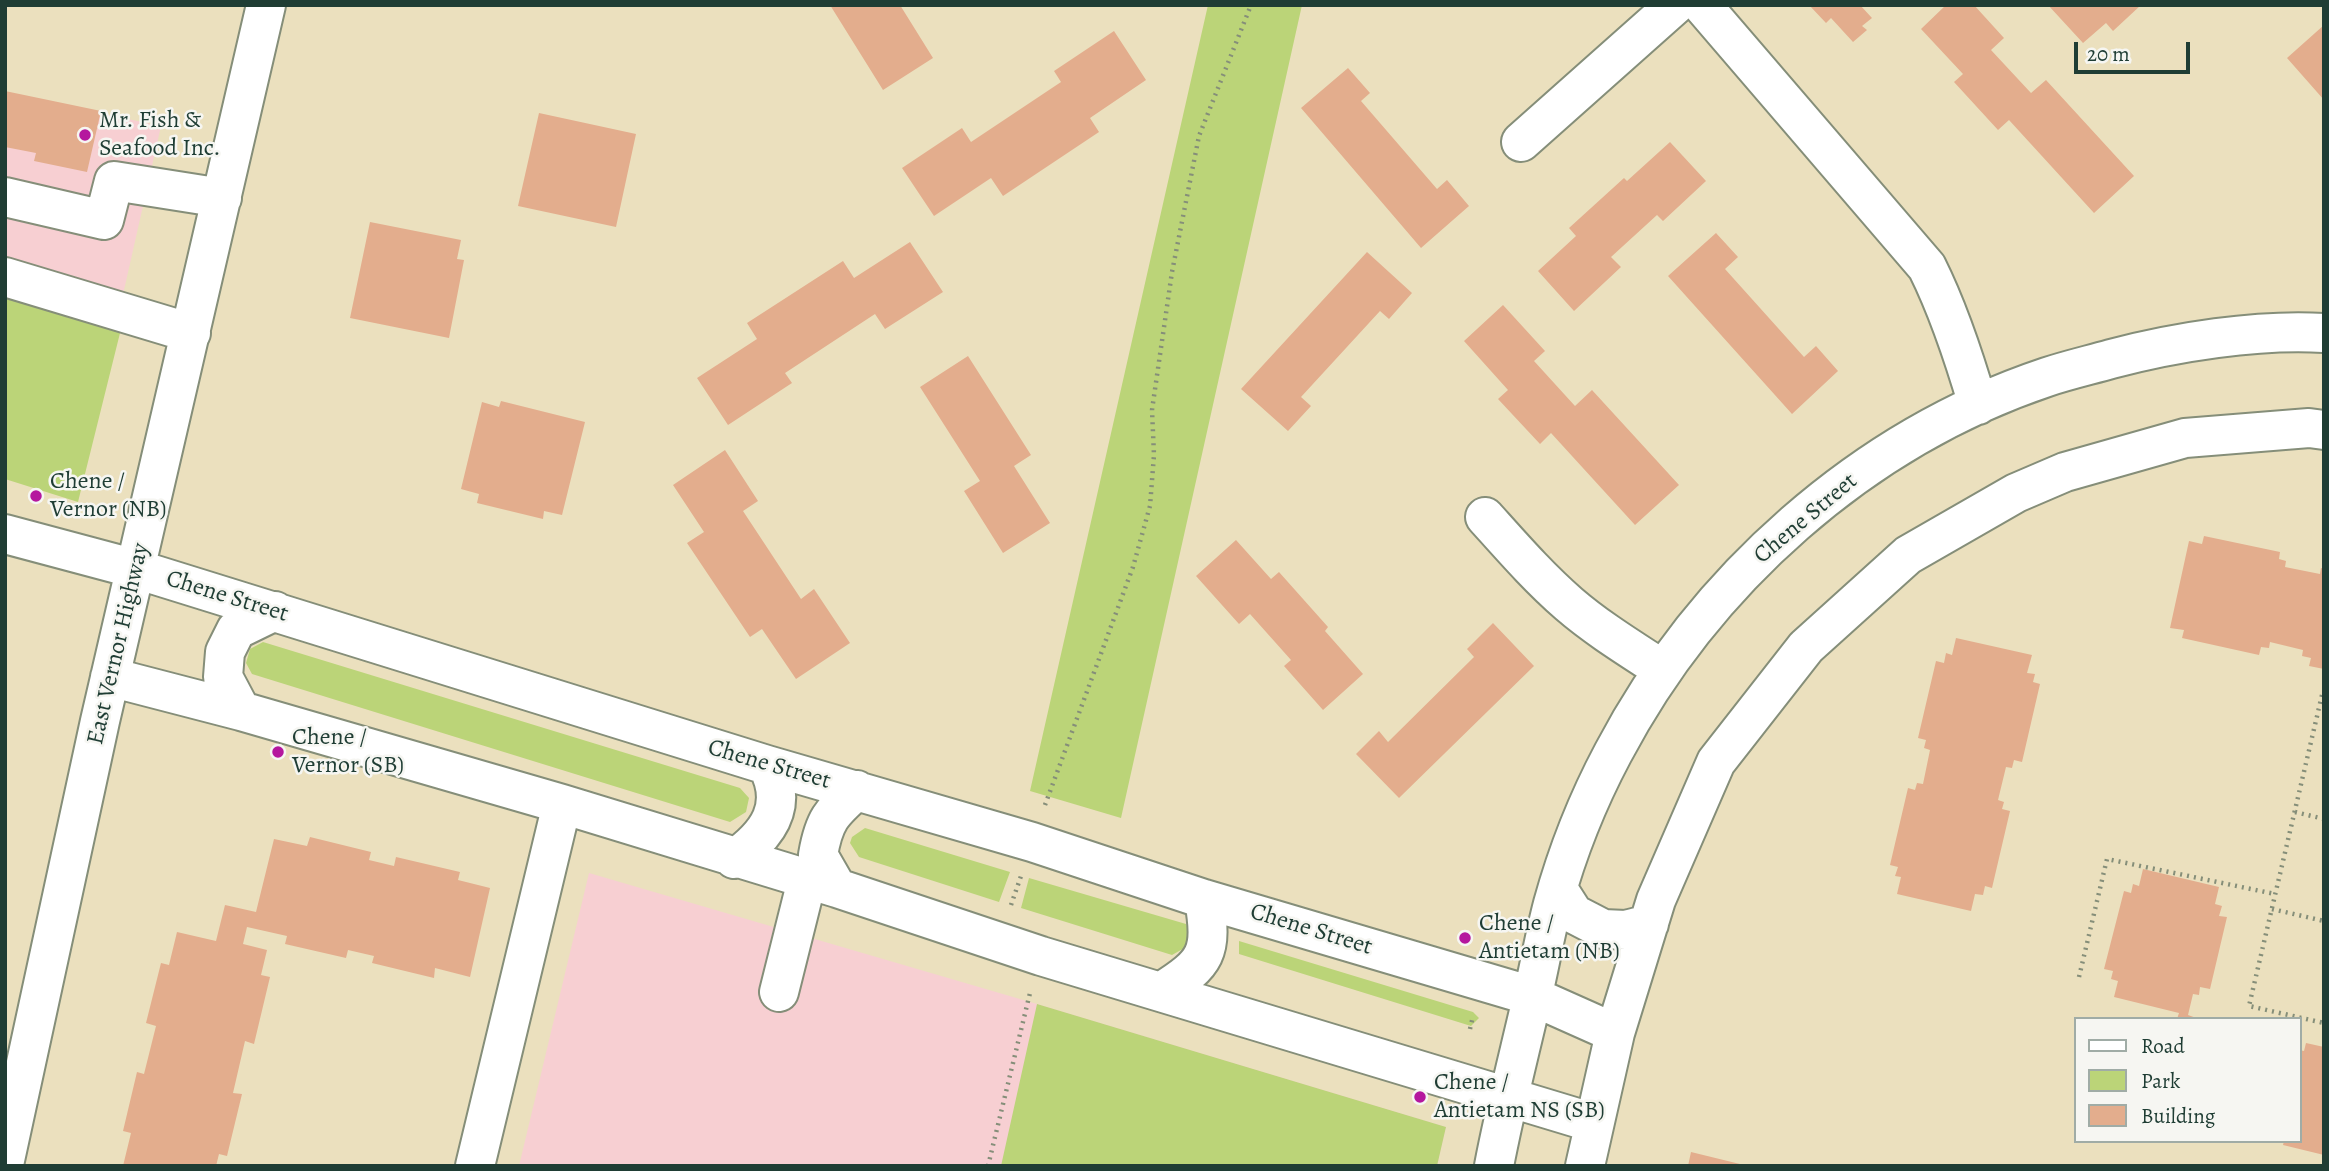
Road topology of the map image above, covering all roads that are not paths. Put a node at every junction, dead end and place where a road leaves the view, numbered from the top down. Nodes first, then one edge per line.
1 (266, 5) edge
2 (1675, 5) edge
3 (1702, 5) edge
4 (1521, 142) dead end
5 (5, 197) edge
6 (222, 198) junction
7 (5, 277) edge
8 (191, 333) junction
9 (2324, 333) edge
10 (1978, 405) junction
11 (2324, 430) edge
12 (1485, 517) dead end
13 (5, 534) edge
14 (136, 569) junction
15 (275, 611) junction
16 (1663, 670) junction
17 (110, 677) junction
18 (241, 710) junction
19 (767, 765) junction
20 (857, 790) junction
21 (562, 804) junction
22 (734, 859) junction
23 (822, 884) junction
24 (1558, 889) junction
25 (1205, 899) junction
26 (1649, 924) junction
27 (779, 992) dead end
28 (1161, 992) junction
29 (1532, 996) junction
30 (1615, 1034) junction
31 (1507, 1096) junction
32 (1594, 1123) junction
33 (5, 1160) edge
34 (475, 1166) edge
35 (1494, 1166) edge
36 (1585, 1166) edge

1 - 6 street, East Vernor Highway
2 - 4 street
3 - 10 street
5 - 6 street
6 - 8 street, East Vernor Highway
7 - 8 street
8 - 14 street, East Vernor Highway
9 - 10 street, Chene Street
10 - 16 street, Chene Street
11 - 26 street
12 - 16 street
13 - 14 street, Chene Street
14 - 15 street, Chene Street
14 - 17 street, East Vernor Highway
15 - 18 street
15 - 19 street, Chene Street
16 - 24 street, Chene Street
17 - 18 street
17 - 33 street, East Vernor Highway
18 - 21 street
19 - 20 street, Chene Street
19 - 22 street
20 - 23 street
20 - 25 street, Chene Street
21 - 22 street
21 - 34 street
22 - 23 street
23 - 27 street
23 - 28 street
24 - 26 street
24 - 29 street, Chene Street
25 - 28 street
25 - 29 street, Chene Street
26 - 30 street
28 - 31 street
29 - 30 street, Chene Street
29 - 31 street
30 - 32 street
31 - 32 street
31 - 35 street
32 - 36 street

